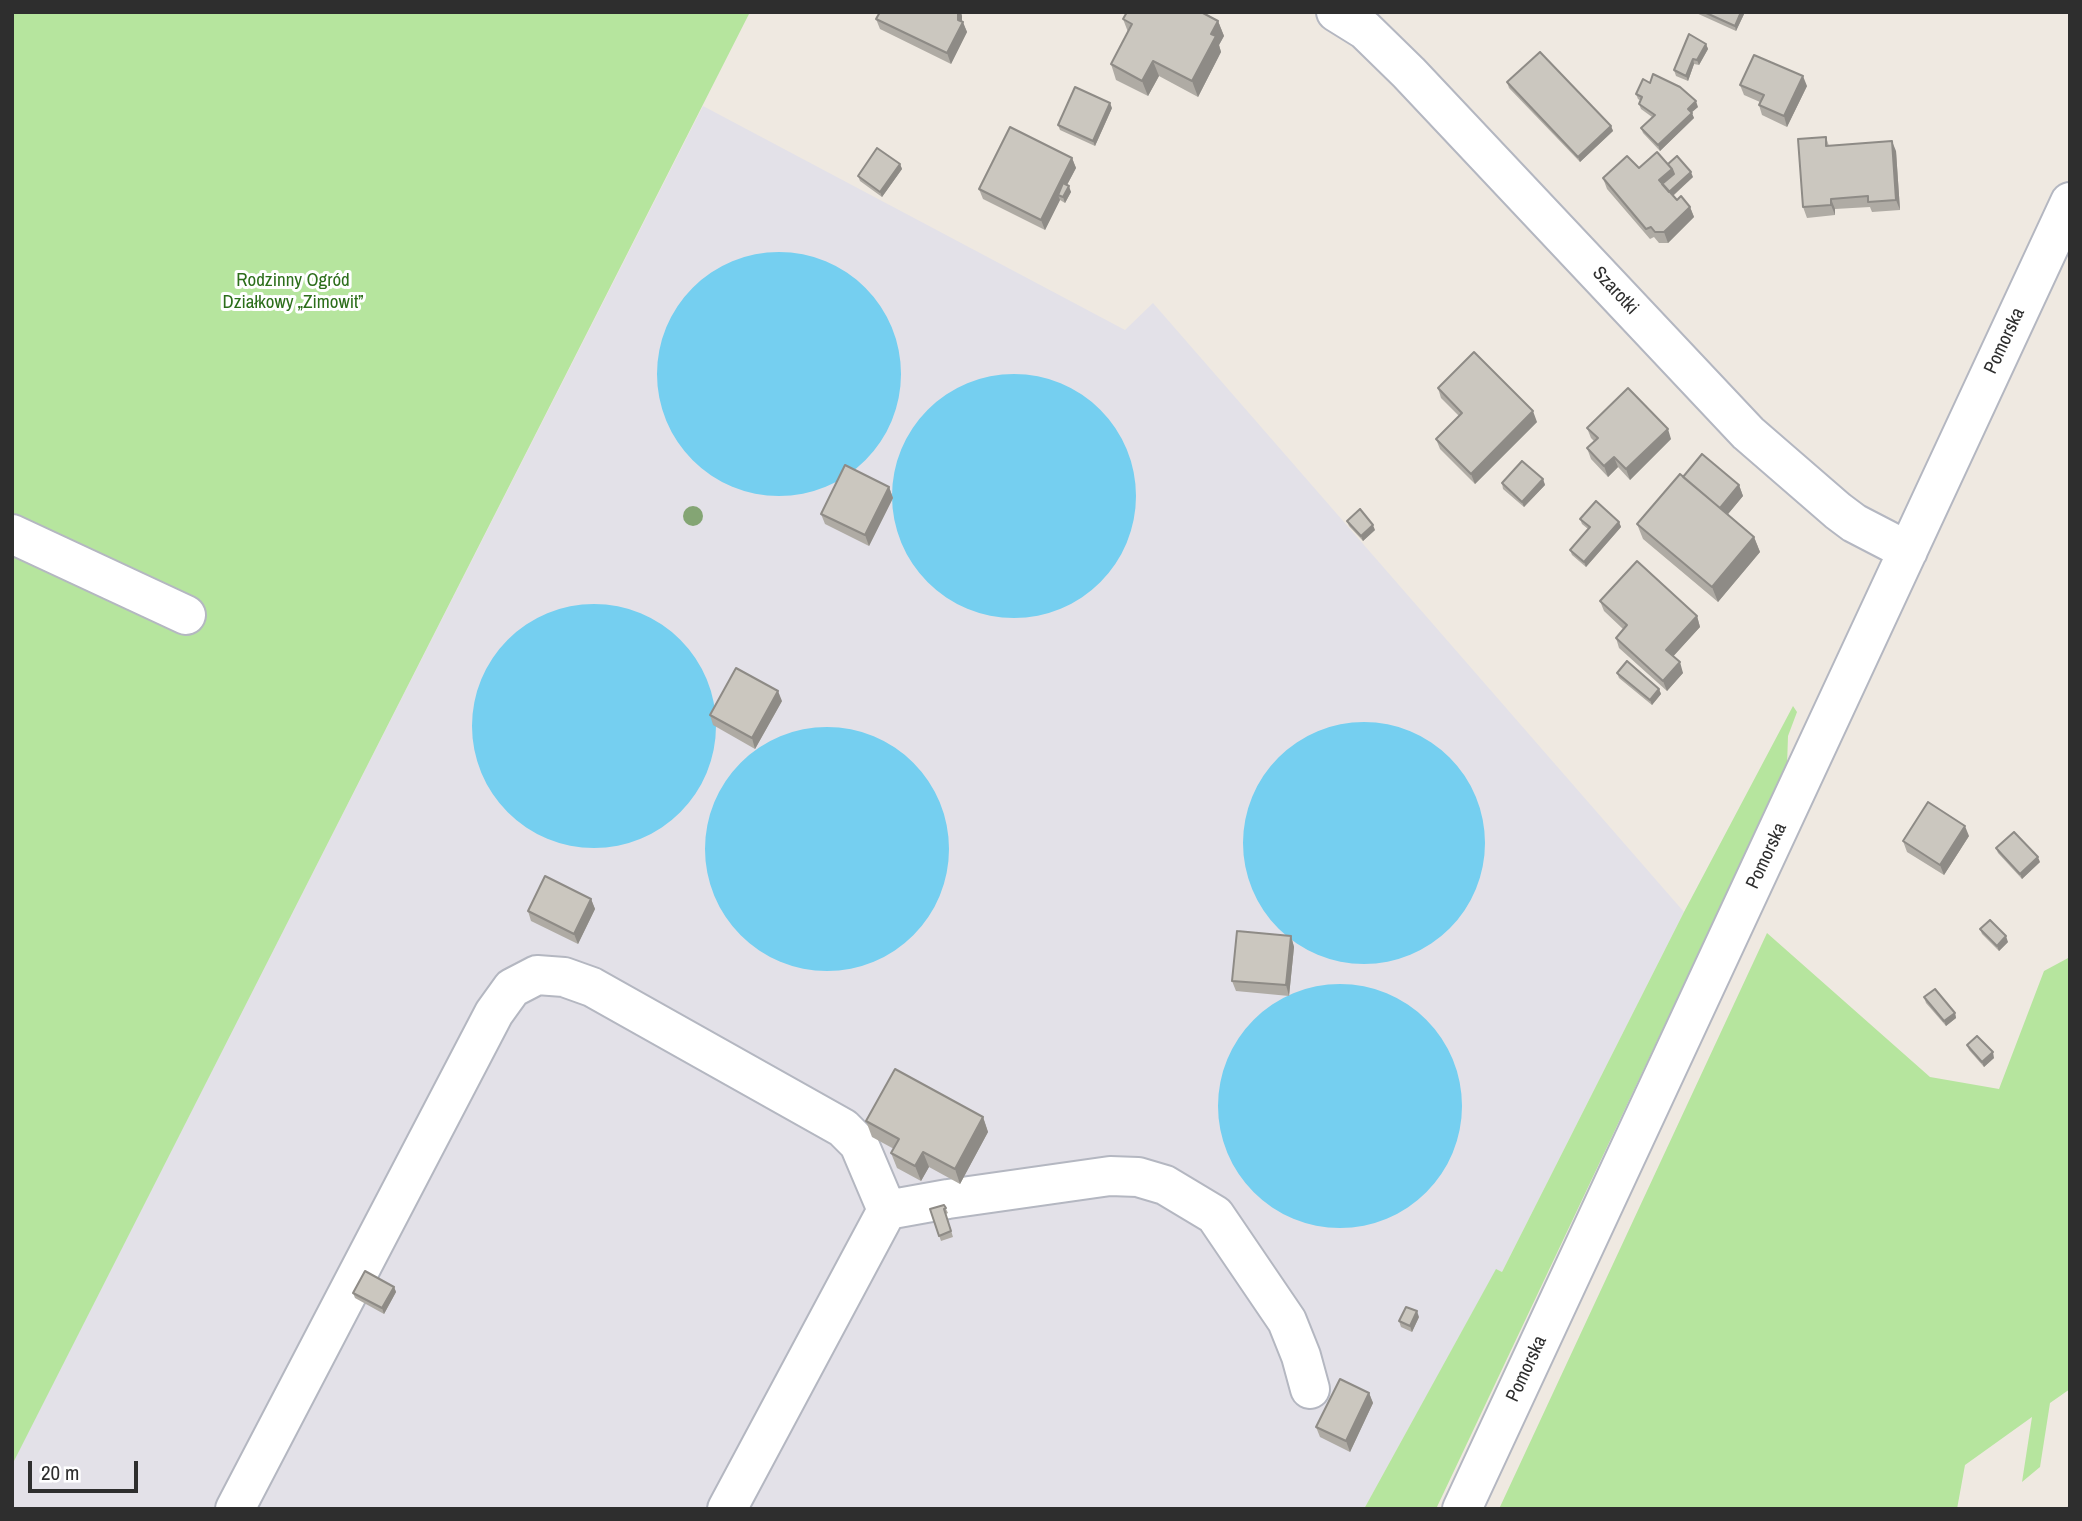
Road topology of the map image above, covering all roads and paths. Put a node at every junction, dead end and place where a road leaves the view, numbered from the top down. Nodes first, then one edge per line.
1 (1359, 18) edge
2 (2070, 202) edge
3 (12, 534) edge
4 (1908, 551) junction
5 (186, 615) dead end
6 (887, 1210) junction
7 (1310, 1389) dead end
8 (234, 1509) edge
9 (727, 1509) edge
10 (1462, 1509) edge

1 - 4 street, Szarotki
2 - 4 street, Pomorska
3 - 5 street
4 - 10 street, Pomorska
6 - 7 street
6 - 8 street
6 - 9 street

